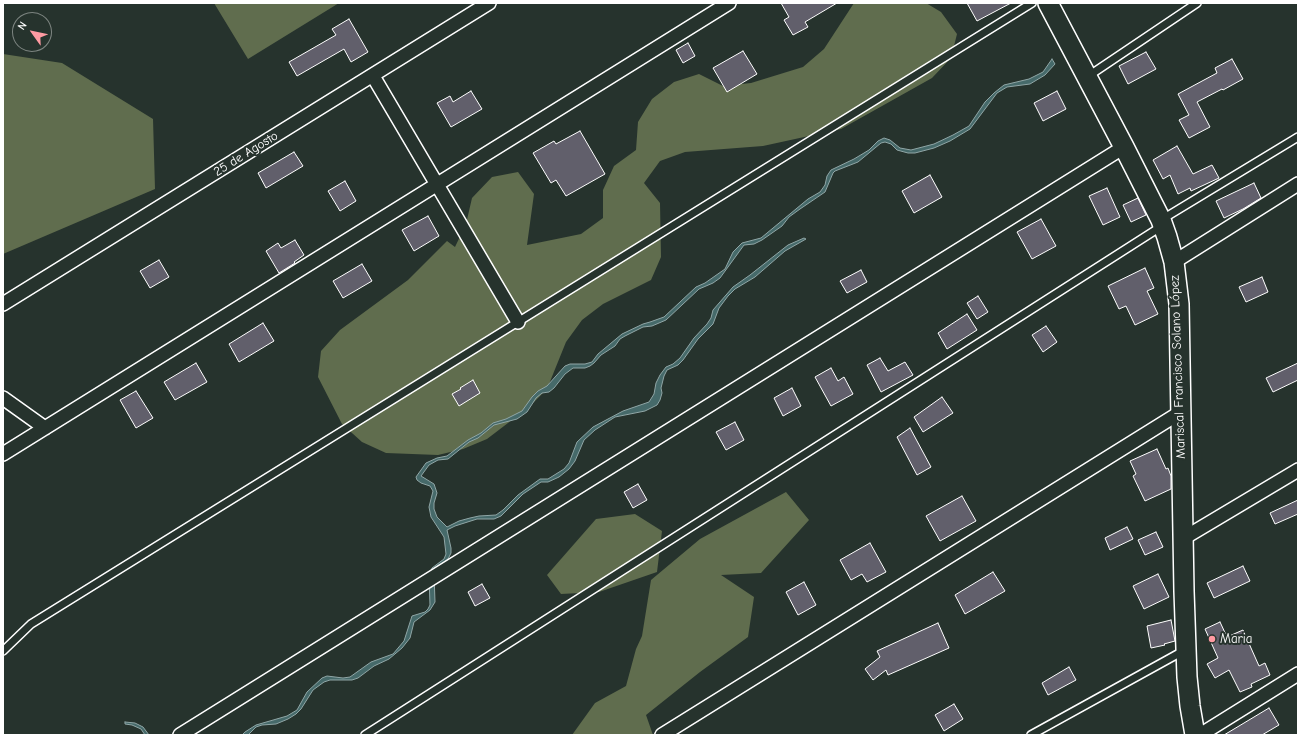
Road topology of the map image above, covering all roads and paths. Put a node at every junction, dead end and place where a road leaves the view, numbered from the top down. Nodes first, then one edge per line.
1 (489, 3) edge
2 (729, 3) edge
3 (1032, 3) edge
4 (1048, 3) edge
5 (1197, 3) edge
6 (373, 76) junction
7 (1087, 77) junction
8 (1298, 137) edge
9 (1124, 146) junction
10 (437, 184) junction
11 (1298, 184) edge
12 (1162, 223) junction
13 (1174, 262) junction
14 (3, 304) edge
15 (518, 322) junction
16 (3, 398) edge
17 (1181, 412) junction
18 (45, 428) junction
19 (3, 454) edge
20 (1298, 470) edge
21 (1184, 538) junction
22 (1186, 649) junction
23 (3, 651) edge
24 (1298, 674) edge
25 (180, 735) edge
26 (365, 735) edge
27 (662, 735) edge
28 (1031, 735) edge
29 (1195, 735) edge
30 (1200, 735) edge

1 - 6 street, 25 de Agosto
2 - 10 street
3 - 15 lane
4 - 7 main road, Mariscal Francisco Solano López
5 - 7 lane
6 - 10 street
6 - 14 street, 25 de Agosto
7 - 9 main road, Mariscal Francisco Solano López
8 - 12 lane
9 - 12 main road, Mariscal Francisco Solano López
9 - 25 street
10 - 15 street
10 - 18 street
11 - 13 street
12 - 13 main road, Mariscal Francisco Solano López
12 - 26 lane
13 - 17 main road, Mariscal Francisco Solano López
15 - 23 lane
16 - 18 street
17 - 21 main road, Mariscal Francisco Solano López
17 - 27 street
18 - 19 street
20 - 21 street
21 - 22 main road, Mariscal Francisco Solano López
22 - 28 lane
22 - 29 main road, Mariscal Francisco Solano López
24 - 30 street

